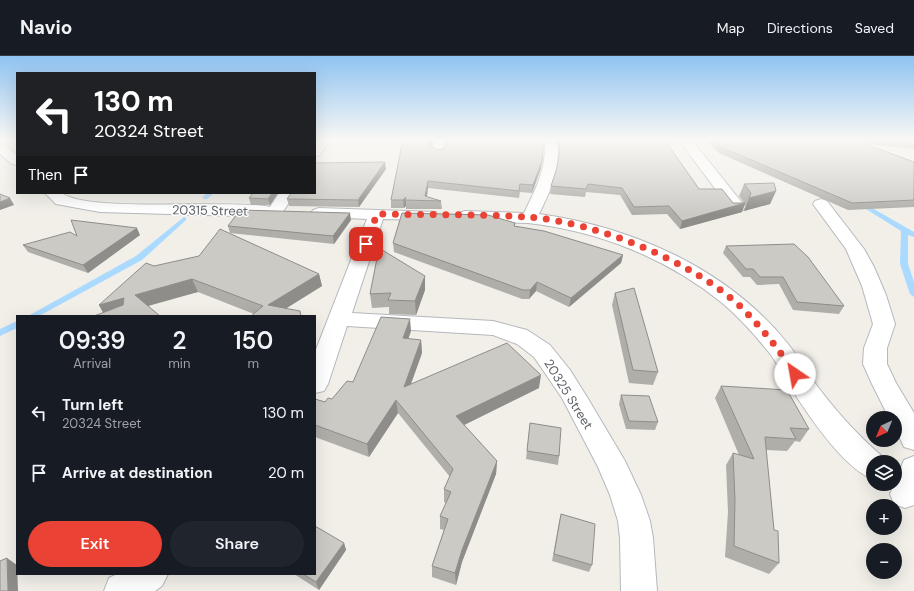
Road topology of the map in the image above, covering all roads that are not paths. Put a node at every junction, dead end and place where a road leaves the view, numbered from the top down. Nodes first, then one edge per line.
1 (553, 164) edge
2 (703, 164) edge
3 (54, 194) edge
4 (287, 194) edge
5 (821, 204) dead end
6 (737, 207) edge
7 (275, 212) junction
8 (377, 214) junction
9 (529, 218) junction
10 (338, 319) junction
11 (316, 381) edge
12 (914, 438) edge
13 (866, 460) edge
14 (148, 575) edge
15 (122, 591) edge
16 (639, 591) edge

1 - 9 street
2 - 6 street
3 - 7 street, 20315 Street
4 - 7 street
5 - 12 street
7 - 8 street, 20315 Street
8 - 9 street, 20315 Street
8 - 10 street
9 - 13 street, 20315 Street
10 - 11 street
10 - 16 street, 20325 Street
14 - 15 street

